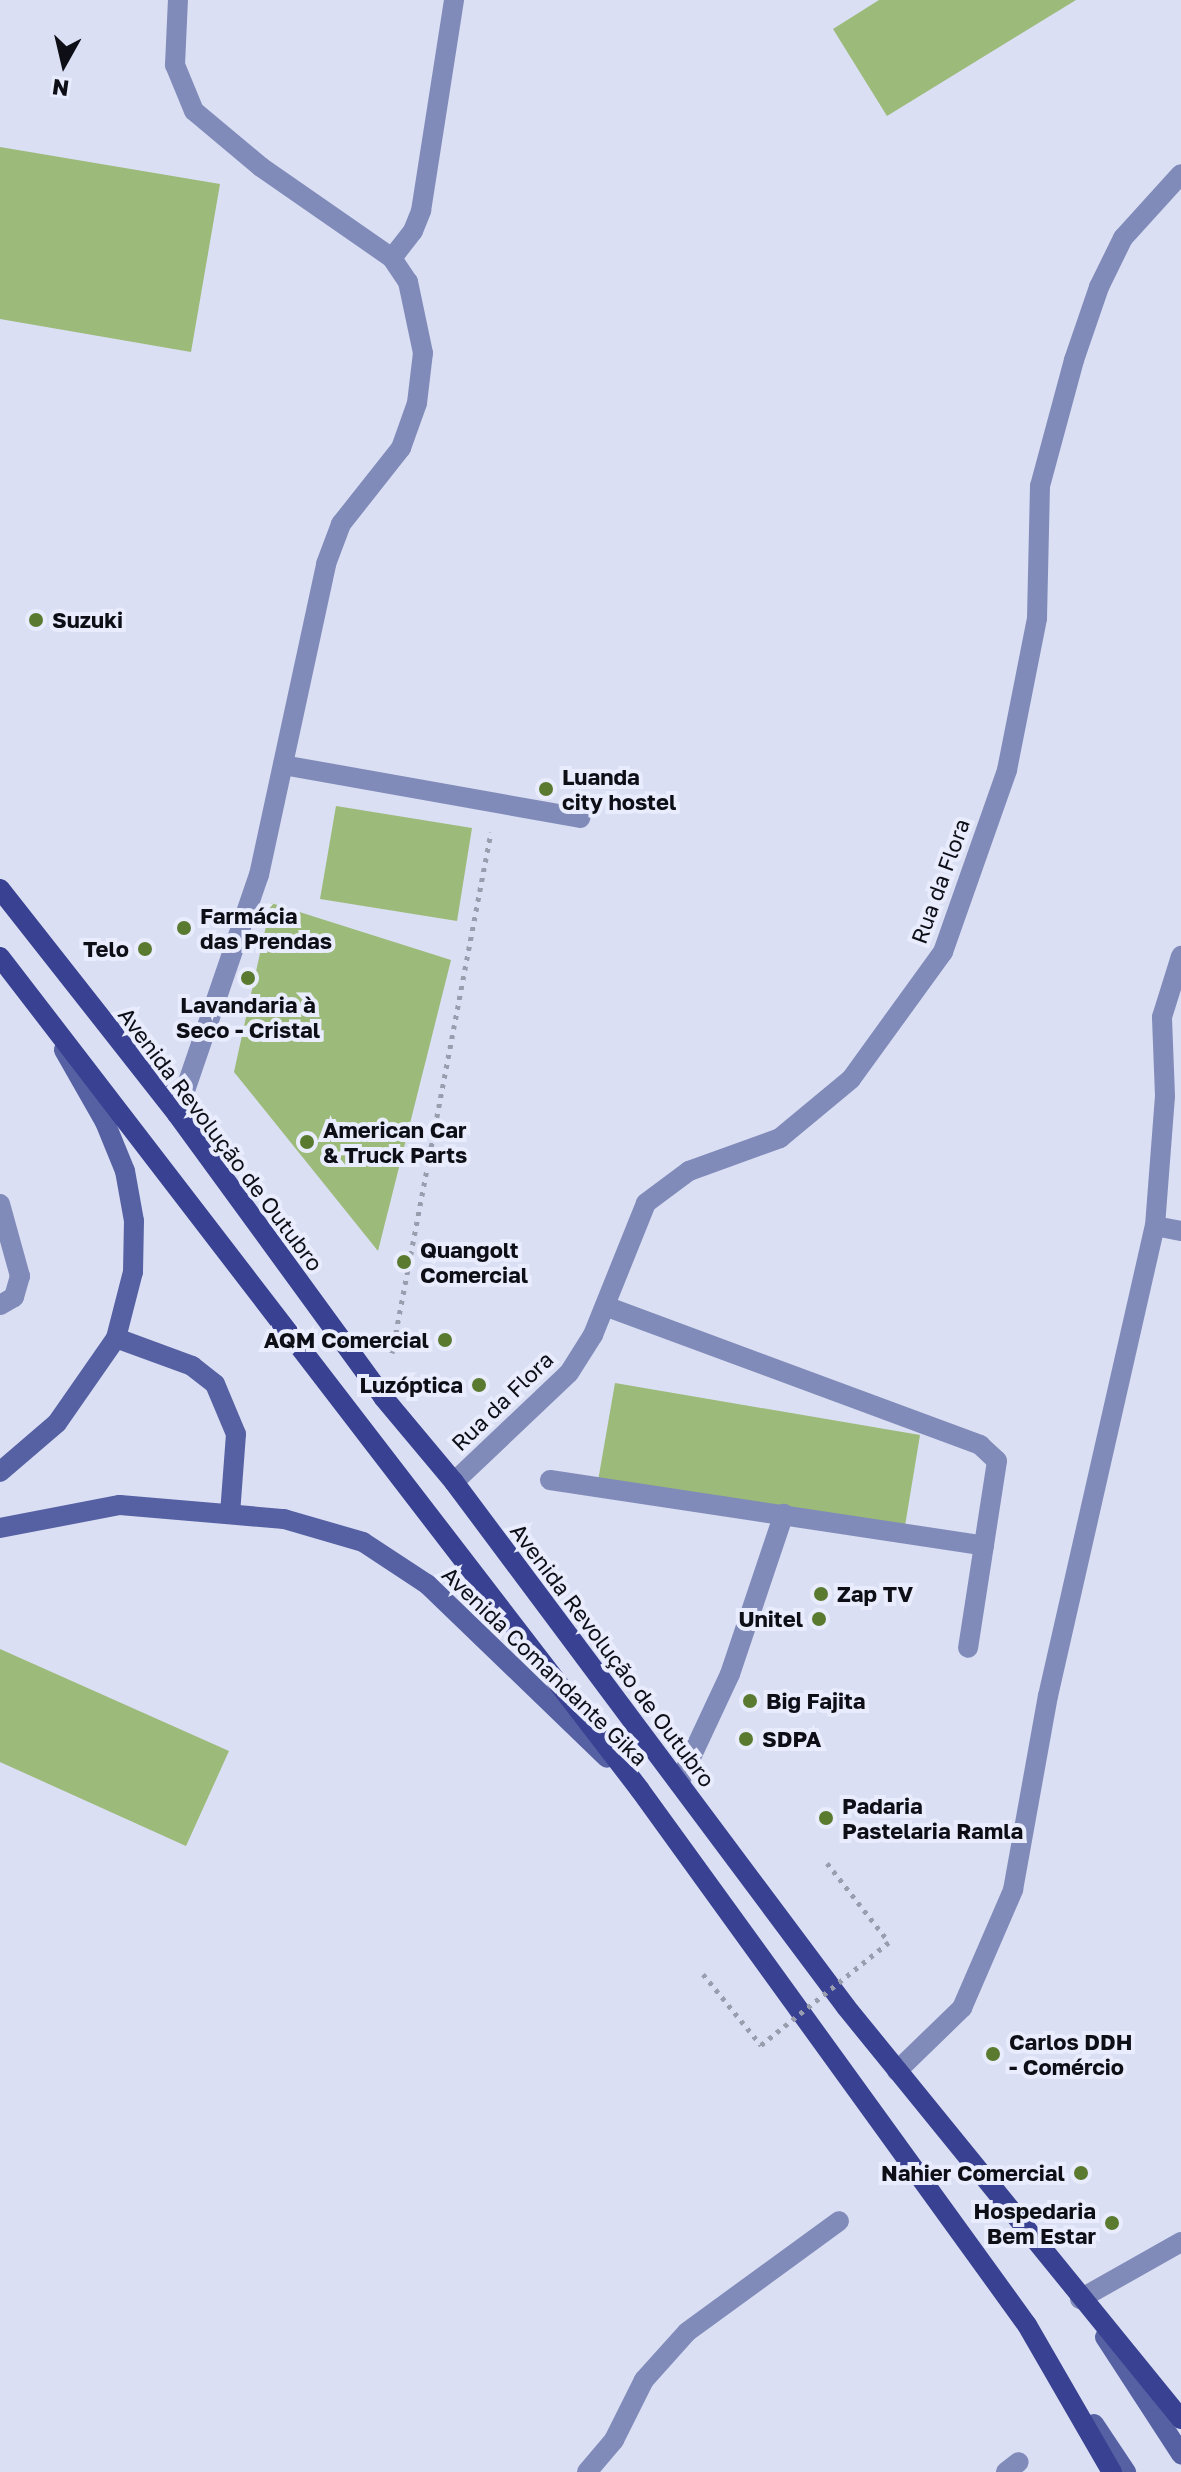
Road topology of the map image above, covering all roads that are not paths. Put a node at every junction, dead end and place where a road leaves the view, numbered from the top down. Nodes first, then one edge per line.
1 (178, 0) edge
2 (454, 0) edge
3 (1181, 174) edge
4 (392, 258) junction
5 (283, 765) junction
6 (580, 818) dead end
7 (0, 889) edge
8 (1181, 956) edge
9 (0, 957) edge
10 (50, 1026) junction
11 (1173, 1092) edge
12 (177, 1114) junction
13 (0, 1204) edge
14 (1155, 1226) junction
15 (1181, 1231) edge
16 (0, 1305) edge
17 (605, 1306) junction
18 (116, 1338) junction
19 (0, 1472) edge
20 (550, 1480) dead end
21 (454, 1482) junction
22 (230, 1513) junction
23 (784, 1514) junction
24 (0, 1528) edge
25 (984, 1546) junction
26 (968, 1648) dead end
27 (679, 1783) junction
28 (640, 1790) junction
29 (897, 2071) junction
30 (839, 2221) dead end
31 (1181, 2242) edge
32 (1080, 2299) junction
33 (1027, 2325) junction
34 (1181, 2419) edge
35 (1181, 2454) edge
36 (587, 2472) edge
37 (1112, 2472) edge
38 (1126, 2472) edge

1 - 4 street
2 - 4 street
3 - 17 street, Rua da Flora
4 - 5 street
5 - 6 street
5 - 12 street
7 - 12 main road, Avenida Revolução de Outubro
8 - 11 street
9 - 10 main road
10 - 18 street
10 - 28 main road
11 - 14 street
12 - 21 main road, Avenida Revolução de Outubro
13 - 16 street
14 - 15 street
14 - 29 street
17 - 21 street, Rua da Flora
17 - 25 street
18 - 19 street
18 - 22 street
20 - 23 street
21 - 27 main road, Avenida Revolução de Outubro
22 - 24 street, Avenida Comandante Gika
22 - 28 street, Avenida Comandante Gika
23 - 25 street
23 - 27 street
25 - 26 street
27 - 29 main road, Avenida Revolução de Outubro
28 - 33 main road
29 - 32 main road, Avenida Revolução de Outubro
30 - 36 street
31 - 32 street
32 - 34 main road
32 - 35 street, Avenida Revolução de Outubro
33 - 37 main road
33 - 38 street

